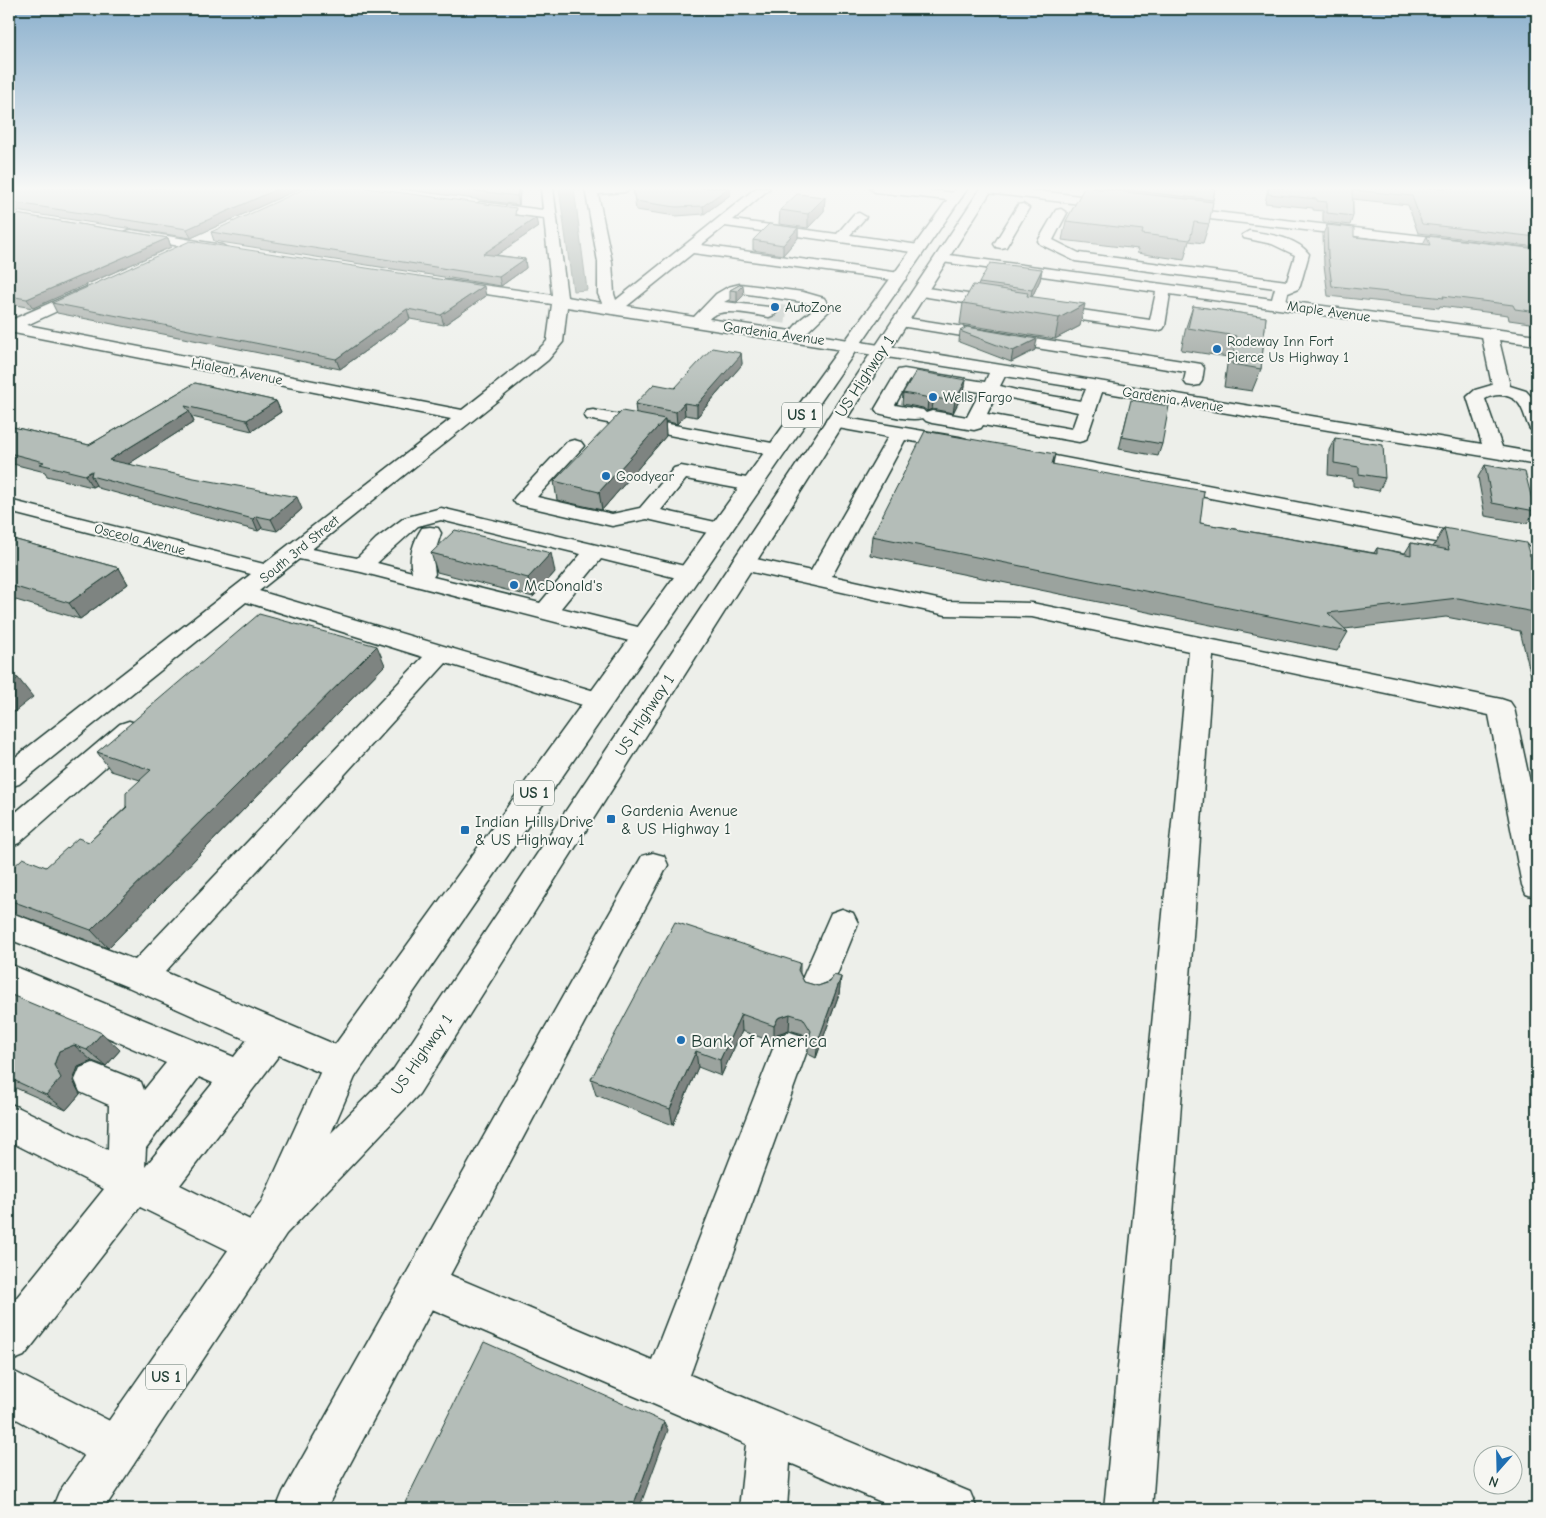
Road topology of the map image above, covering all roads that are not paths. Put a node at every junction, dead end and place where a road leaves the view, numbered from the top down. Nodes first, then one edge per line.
1 (555, 259) edge
2 (604, 259) edge
3 (677, 259) edge
4 (768, 259) edge
5 (912, 259) edge
6 (941, 259) edge
7 (948, 259) edge
8 (1089, 259) edge
9 (1301, 259) edge
10 (1059, 274) junction
11 (900, 277) junction
12 (1109, 281) junction
13 (435, 282) edge
14 (1293, 286) junction
15 (98, 287) edge
16 (606, 288) junction
17 (1164, 288) junction
18 (639, 289) junction
19 (920, 292) junction
20 (560, 302) junction
21 (1278, 304) junction
22 (1015, 305) edge
23 (614, 310) junction
24 (769, 312) tunnel mouth
25 (703, 317) junction
26 (1097, 317) junction
27 (900, 322) junction
28 (9, 327) edge
29 (1489, 333) junction
30 (795, 337) junction
31 (1537, 340) edge
32 (852, 345) junction
33 (881, 350) junction
34 (999, 370) junction
35 (1193, 381) dead end
36 (1095, 386) junction
37 (990, 388) junction
38 (1502, 390) junction
39 (1088, 408) junction
40 (593, 415) dead end
41 (465, 416) junction
42 (976, 418) junction
43 (834, 422) junction
44 (1537, 424) edge
45 (899, 433) junction
46 (574, 446) dead end
47 (777, 450) junction
48 (1494, 452) junction
49 (1537, 460) edge
50 (752, 485) junction
51 (9, 506) edge
52 (647, 513) junction
53 (477, 523) junction
54 (724, 525) junction
55 (430, 534) junction
56 (296, 552) junction
57 (595, 552) junction
58 (1537, 555) edge
59 (742, 563) junction
60 (362, 566) junction
61 (270, 572) junction
62 (424, 574) junction
63 (689, 574) junction
64 (818, 580) junction
65 (243, 594) junction
66 (279, 605) junction
67 (539, 611) junction
68 (256, 624) edge
69 (697, 633) junction
70 (645, 638) junction
71 (1202, 646) junction
72 (440, 653) junction
73 (600, 701) junction
74 (150, 714) edge
75 (9, 777) edge
76 (9, 835) edge
77 (653, 865) dead end
78 (1537, 885) edge
79 (842, 923) dead end
80 (9, 925) edge
81 (140, 977) junction
82 (9, 979) edge
83 (816, 986) edge
84 (273, 1035) junction
85 (790, 1048) dead end
86 (193, 1057) junction
87 (342, 1065) junction
88 (240, 1077) junction
89 (93, 1080) dead end
90 (9, 1121) edge
91 (128, 1140) junction
92 (137, 1184) junction
93 (264, 1232) junction
94 (424, 1285) junction
95 (9, 1341) edge
96 (664, 1387) junction
97 (9, 1391) edge
98 (770, 1431) junction
99 (117, 1449) junction
100 (76, 1509) edge
101 (300, 1509) edge
102 (763, 1509) edge
103 (953, 1509) edge
104 (1128, 1509) edge

1 - 20 street, South 3rd Street
2 - 16 street
3 - 18 street
4 - 11 street
5 - 11 street, US Highway 1 / US 1
6 - 19 street, US Highway 1 / US 1
7 - 10 street, Maple Avenue
8 - 14 street
9 - 14 street
10 - 12 street, Maple Avenue
10 - 26 street
11 - 32 street, US Highway 1 / US 1
12 - 17 street, Maple Avenue
12 - 26 street
13 - 20 street, Gardenia Avenue
14 - 21 street
15 - 28 street
16 - 18 street
16 - 23 street
17 - 21 street, Maple Avenue
17 - 26 street
18 - 23 street
19 - 22 street
19 - 27 street, US Highway 1 / US 1
20 - 23 street, Gardenia Avenue
20 - 41 street, South 3rd Street
21 - 29 street, Maple Avenue
23 - 25 street, Gardenia Avenue
24 - 25 street
25 - 30 street, Gardenia Avenue
25 - 30 street
27 - 33 street, US Highway 1 / US 1
27 - 35 street
28 - 41 street, Hialeah Avenue
29 - 31 street, Maple Avenue
29 - 38 street
30 - 32 street, Gardenia Avenue
32 - 33 street, Gardenia Avenue
32 - 47 street, US Highway 1 / US 1
33 - 34 street, Gardenia Avenue
33 - 43 street, US Highway 1 / US 1
34 - 36 street, Gardenia Avenue
34 - 37 street
36 - 39 street
36 - 48 street, Gardenia Avenue
37 - 39 street
37 - 42 street
37 - 42 street
38 - 44 street
38 - 48 street
39 - 42 street
40 - 47 street
41 - 56 street, South 3rd Street
43 - 45 street
43 - 59 street, US Highway 1 / US 1
45 - 58 street
45 - 64 street
46 - 52 street
47 - 50 street, US Highway 1 / US 1
48 - 49 street, Gardenia Avenue
50 - 52 street
50 - 54 street, US Highway 1 / US 1
51 - 61 street, Osceola Avenue
52 - 54 street
53 - 55 street
53 - 57 street
53 - 60 street
54 - 59 street
54 - 63 street, US Highway 1 / US 1
55 - 62 street
55 - 62 street
56 - 60 street
56 - 61 street, South 3rd Street
57 - 63 street
57 - 67 street
59 - 64 street
59 - 69 street, US Highway 1 / US 1
60 - 67 street
61 - 65 street, South 3rd Street
62 - 67 street
63 - 69 street
63 - 70 street, US Highway 1 / US 1
64 - 71 street
65 - 66 street
65 - 75 street, South 3rd Street
66 - 68 street
66 - 72 street
67 - 70 street
69 - 93 street, US Highway 1 / US 1
70 - 73 street, US Highway 1 / US 1
71 - 78 street
71 - 104 street
72 - 73 street
72 - 81 street
73 - 87 street, US Highway 1 / US 1
74 - 76 street
77 - 94 street
79 - 83 street
80 - 81 street
81 - 84 street
82 - 86 street
84 - 87 street
84 - 88 street
85 - 96 street
86 - 88 street
86 - 91 street
87 - 93 street, US Highway 1 / US 1
88 - 92 street
89 - 91 street
90 - 92 street
91 - 92 street
92 - 93 street
92 - 95 street
93 - 99 street, US Highway 1 / US 1
94 - 96 street
94 - 101 street
96 - 98 street
97 - 99 street
98 - 102 street
98 - 103 street
99 - 100 street, US Highway 1 / US 1

